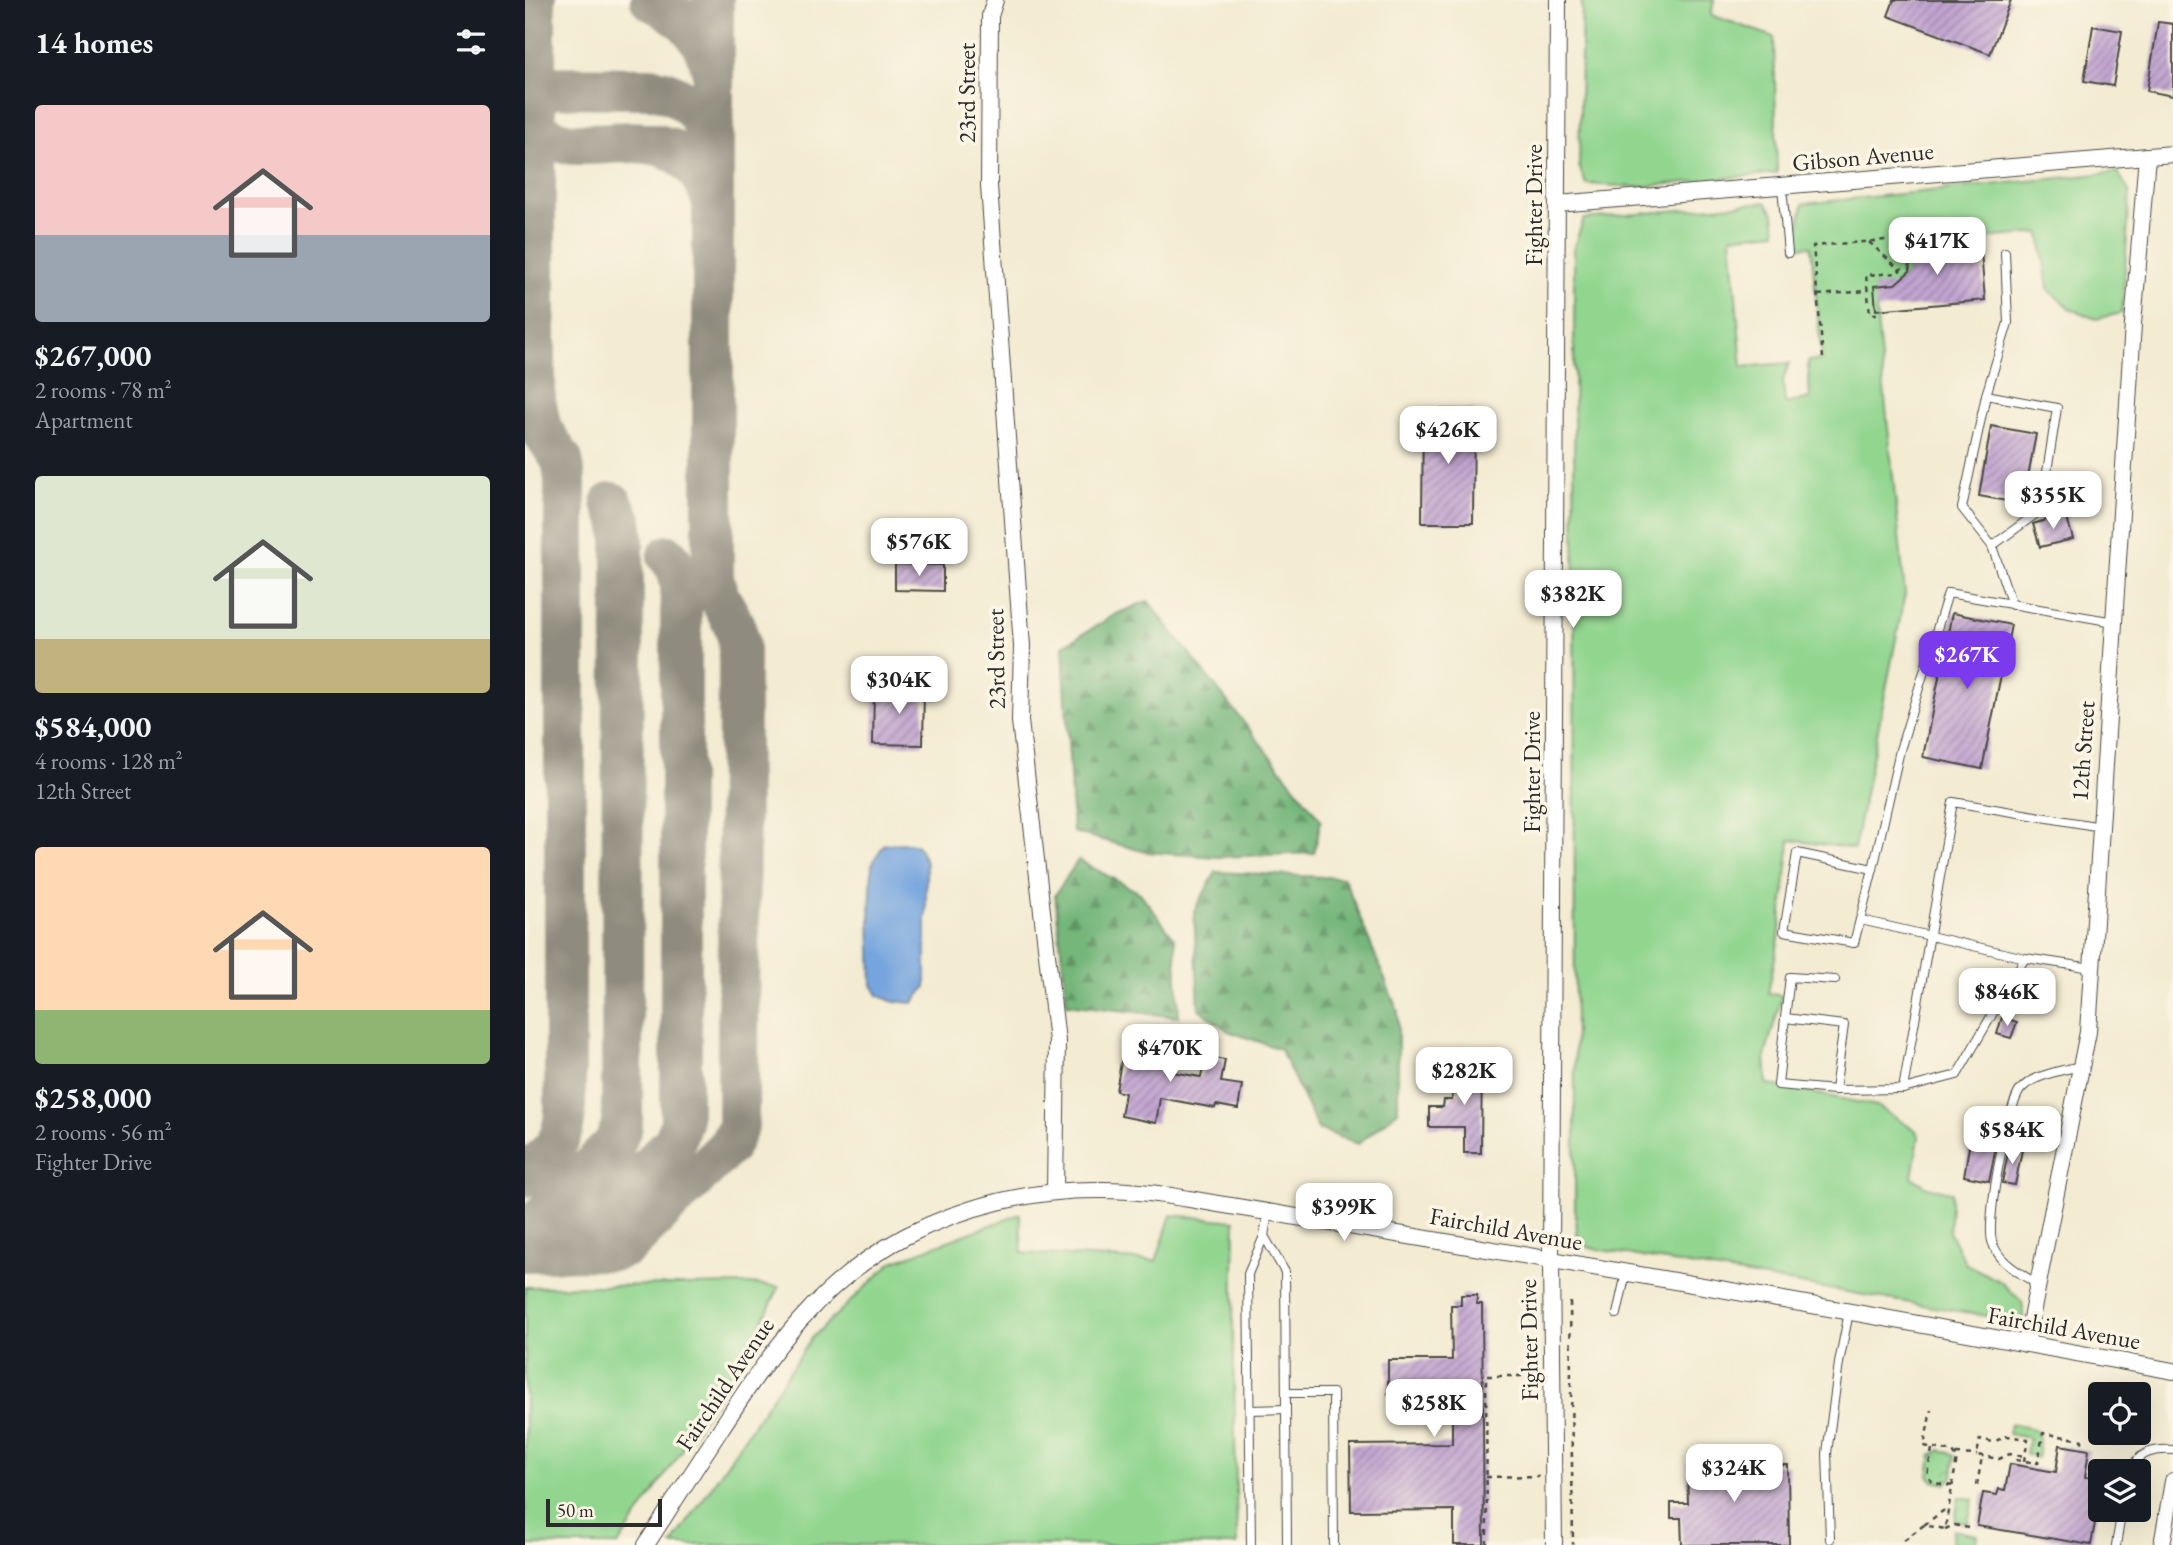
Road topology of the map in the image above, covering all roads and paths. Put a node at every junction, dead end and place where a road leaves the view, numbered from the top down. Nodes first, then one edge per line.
1 (995, 0) edge
2 (1558, 0) edge
3 (2173, 154) edge
4 (2147, 156) junction
5 (1781, 187) junction
6 (1557, 204) junction
7 (1936, 236) dead end
8 (1899, 239) junction
9 (1868, 242) junction
10 (2005, 252) dead end
11 (1788, 253) dead end
12 (1900, 270) junction
13 (1867, 291) junction
14 (1818, 295) junction
15 (1877, 314) dead end
16 (1823, 358) dead end
17 (1986, 395) junction
18 (1992, 545) junction
19 (2013, 605) junction
20 (2114, 622) junction
21 (2101, 827) junction
22 (1874, 869) junction
23 (1861, 920) junction
24 (1928, 935) junction
25 (2025, 958) junction
26 (2092, 968) junction
27 (1835, 980) dead end
28 (1785, 1018) junction
29 (2081, 1066) junction
30 (1903, 1088) junction
31 (1835, 1090) junction
32 (1055, 1192) junction
33 (1268, 1212) junction
34 (1264, 1236) junction
35 (1551, 1259) junction
36 (1626, 1273) junction
37 (2038, 1285) junction
38 (1570, 1302) dead end
39 (1849, 1312) junction
40 (1617, 1314) dead end
41 (2026, 1344) junction
42 (2173, 1371) edge
43 (1538, 1376) dead end
44 (1286, 1393) junction
45 (1286, 1409) junction
46 (1250, 1410) junction
47 (1931, 1410) dead end
48 (2064, 1437) junction
49 (2064, 1442) dead end
50 (2081, 1445) dead end
51 (1932, 1448) junction
52 (2173, 1450) edge
53 (1956, 1455) junction
54 (1977, 1455) junction
55 (1982, 1456) junction
56 (2024, 1459) junction
57 (2137, 1459) edge
58 (1539, 1476) dead end
59 (1486, 1477) junction
60 (2173, 1481) edge
61 (1977, 1485) dead end
62 (1953, 1486) junction
63 (1949, 1507) junction
64 (2120, 1522) edge
65 (1924, 1525) junction
66 (1968, 1528) dead end
67 (1945, 1529) junction
68 (1951, 1530) dead end
69 (1830, 1539) dead end
70 (1904, 1540) dead end
71 (646, 1545) edge
72 (1251, 1545) edge
73 (1287, 1545) edge
74 (1334, 1545) edge
75 (1487, 1545) edge
76 (1554, 1545) edge
77 (1573, 1545) edge
78 (2116, 1545) edge
79 (2162, 1545) edge

1 - 32 street, 23rd Street
2 - 6 street, Fighter Drive
3 - 4 street, Gibson Avenue
4 - 5 street, Gibson Avenue
4 - 20 street, 12th Street
5 - 6 street, Gibson Avenue
5 - 11 lane
6 - 35 street, Fighter Drive
7 - 8 path
8 - 9 path
8 - 12 path
9 - 12 path
9 - 14 path
10 - 17 lane
12 - 13 path
13 - 14 path
13 - 15 path
14 - 16 path
17 - 18 lane
17 - 18 lane
18 - 19 lane
19 - 20 lane
19 - 22 lane
20 - 21 street, 12th Street
21 - 24 lane
21 - 26 street, 12th Street
22 - 23 lane
22 - 23 lane
23 - 24 lane
24 - 25 lane
24 - 30 lane
25 - 26 lane
25 - 30 lane
26 - 29 street, 12th Street
27 - 28 lane
28 - 31 lane
28 - 31 lane
29 - 37 street, 12th Street
29 - 37 lane
30 - 31 lane
32 - 33 street, Fairchild Avenue
32 - 71 street, Fairchild Avenue
33 - 34 lane
33 - 35 street, Fairchild Avenue
34 - 44 lane
34 - 46 lane
35 - 36 street, Fairchild Avenue
35 - 76 street, Fighter Drive
36 - 39 street, Fairchild Avenue
36 - 40 lane
37 - 41 street, 12th Street
38 - 77 path
39 - 41 street, Fairchild Avenue
39 - 69 lane
41 - 42 street, Fairchild Avenue
43 - 59 path
44 - 45 lane
44 - 74 lane
45 - 46 lane
45 - 73 lane
46 - 72 lane
47 - 51 path
48 - 49 path
48 - 50 path
48 - 56 path
51 - 53 path
51 - 62 path
52 - 57 lane
53 - 54 path
53 - 62 path
54 - 55 path
54 - 56 path
55 - 56 path
55 - 61 path
58 - 59 path
59 - 75 path
60 - 79 street
62 - 63 path
63 - 65 path
63 - 67 path
64 - 78 lane
65 - 67 path
65 - 70 path
66 - 67 path
67 - 68 path

